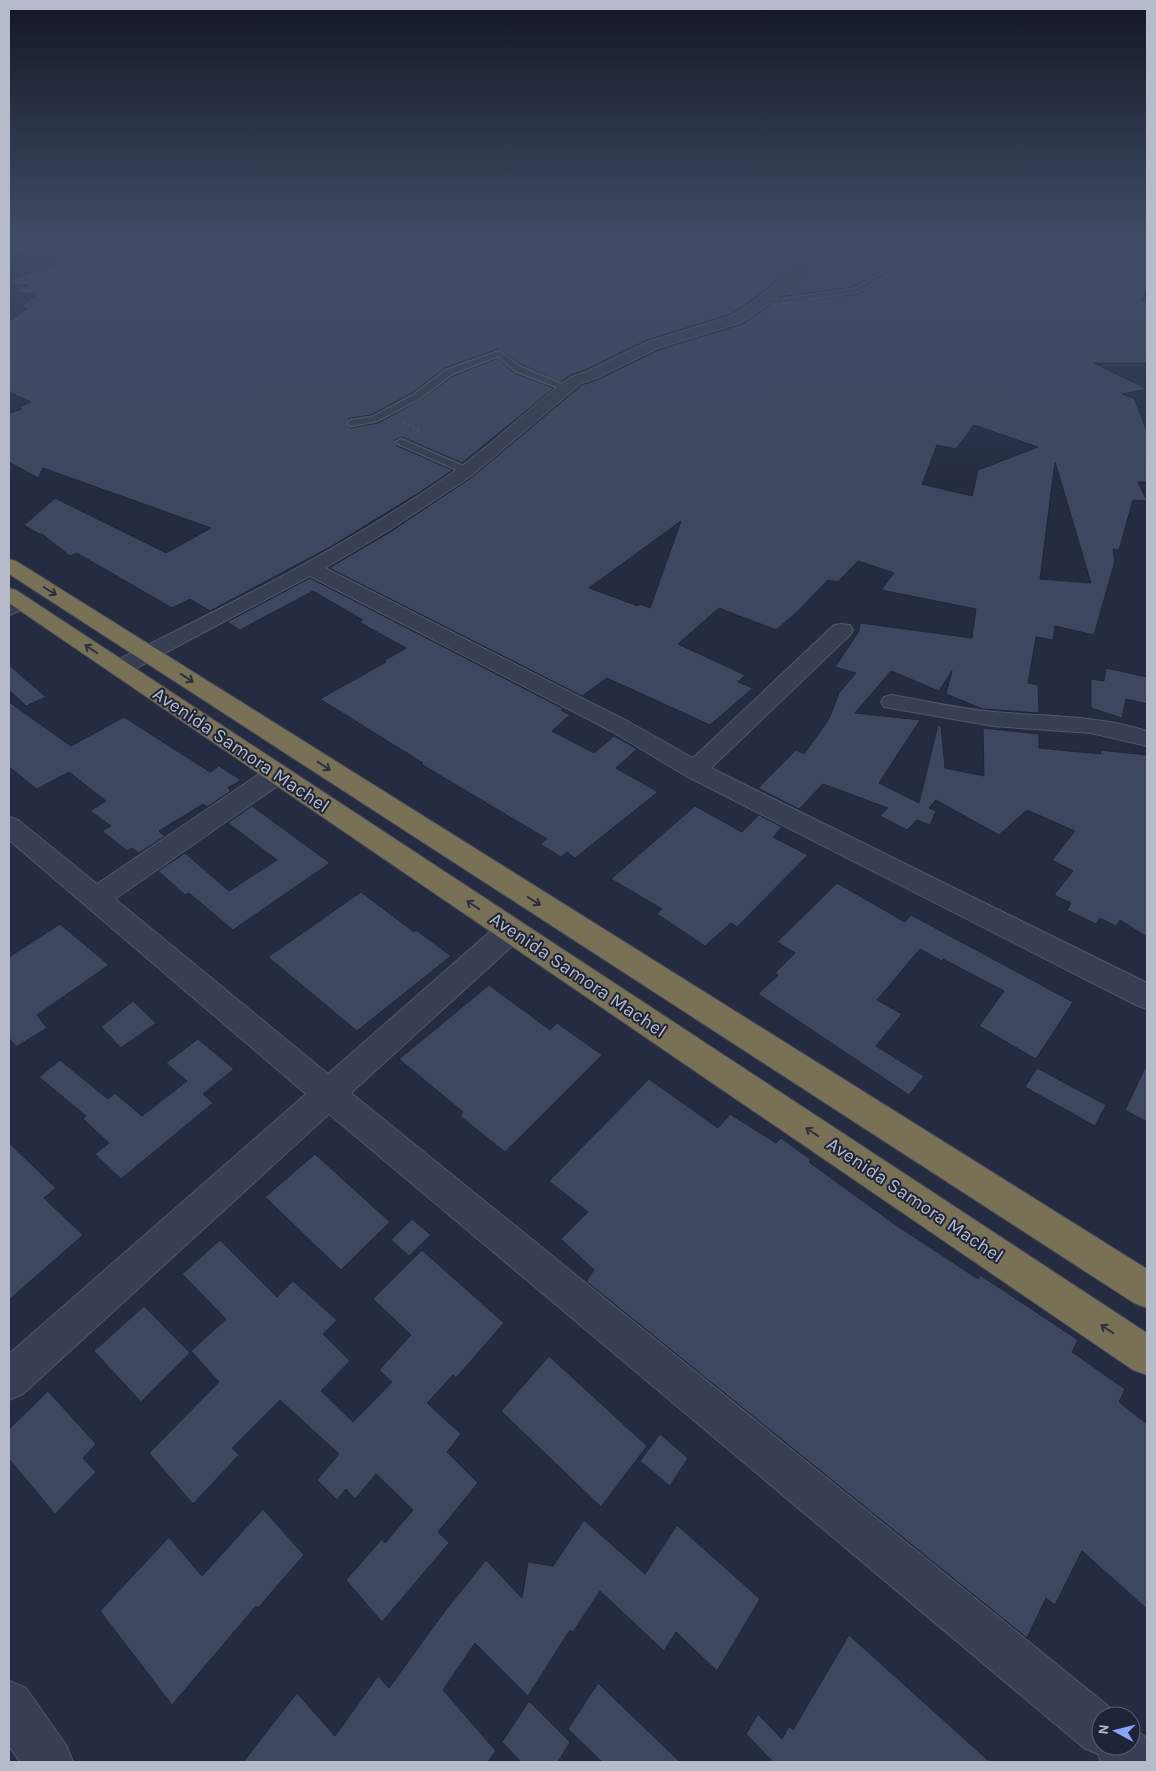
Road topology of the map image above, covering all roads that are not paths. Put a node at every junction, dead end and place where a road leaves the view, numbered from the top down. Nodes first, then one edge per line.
1 (738, 319) edge
2 (565, 387) junction
3 (351, 423) dead end
4 (401, 442) dead end
5 (467, 471) junction
6 (9, 565) edge
7 (310, 568) junction
8 (13, 602) edge
9 (842, 630) dead end
10 (148, 653) junction
11 (119, 668) junction
12 (892, 702) dead end
13 (1147, 739) edge
14 (695, 770) junction
15 (277, 774) junction
16 (9, 827) edge
17 (96, 898) junction
18 (511, 930) junction
19 (1147, 998) edge
20 (329, 1094) junction
21 (1147, 1290) edge
22 (1147, 1356) edge
23 (9, 1380) edge
24 (9, 1705) edge
25 (1091, 1723) edge
26 (49, 1762) edge

1 - 2 street
2 - 3 lane
2 - 5 street
4 - 5 lane
5 - 7 street
6 -> 10 highway, Avenida Samora Machel
7 - 10 street
7 - 14 street
11 -> 8 highway, Avenida Samora Machel
9 - 14 street
10 - 11 street
10 -> 21 highway, Avenida Samora Machel
11 - 15 highway, Avenida Samora Machel
12 - 13 street
14 - 19 street
15 - 17 street
18 -> 15 highway, Avenida Samora Machel
16 - 17 street
17 - 20 street
18 - 20 street
22 -> 18 highway, Avenida Samora Machel
20 - 23 street
20 - 25 street
24 - 26 street

